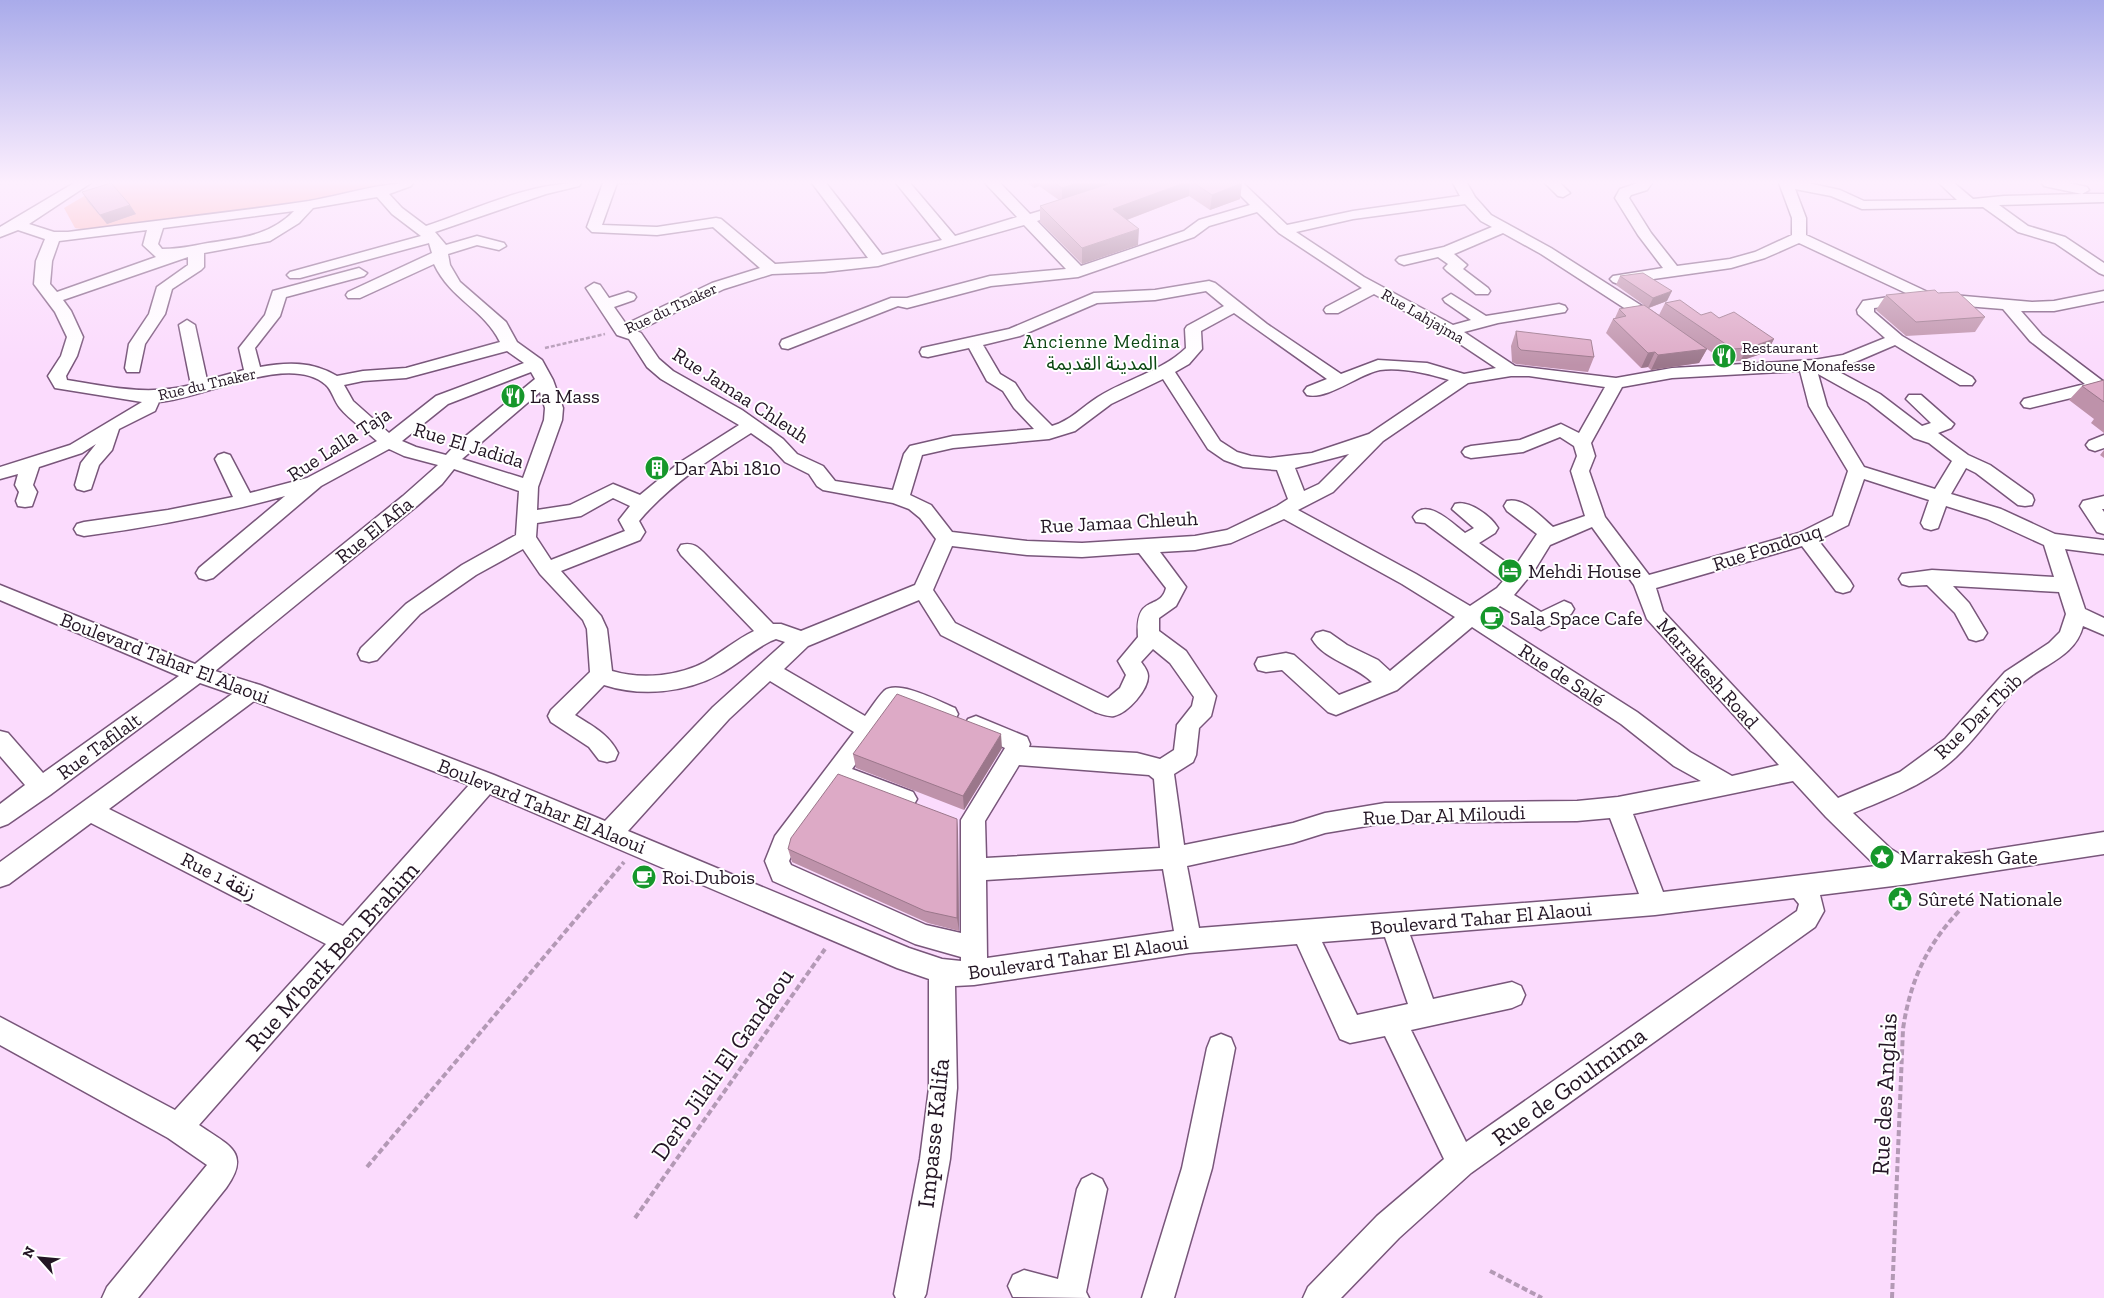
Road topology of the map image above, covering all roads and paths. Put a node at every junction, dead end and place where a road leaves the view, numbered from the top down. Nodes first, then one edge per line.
1 (51, 244) edge
2 (150, 244) edge
3 (246, 244) edge
4 (434, 244) junction
5 (439, 244) edge
6 (490, 244) edge
7 (739, 244) edge
8 (865, 244) edge
9 (946, 244) edge
10 (1050, 244) edge
11 (1161, 244) edge
12 (1303, 244) edge
13 (1465, 244) edge
14 (1534, 244) edge
15 (1652, 244) edge
16 (1784, 244) edge
17 (1813, 244) edge
18 (2065, 244) edge
19 (498, 246) dead end
20 (188, 252) junction
21 (1442, 253) junction
22 (878, 260) junction
23 (1404, 260) dead end
24 (771, 269) junction
25 (1672, 270) junction
26 (2104, 270) edge
27 (1078, 272) junction
28 (360, 273) dead end
29 (1062, 274) junction
30 (278, 279) dead end
31 (1595, 282) junction
32 (594, 288) dead end
33 (1374, 288) junction
34 (1482, 291) dead end
35 (354, 295) dead end
36 (2104, 296) edge
37 (628, 297) dead end
38 (1927, 297) junction
39 (55, 298) junction
40 (1451, 299) dead end
41 (607, 304) junction
42 (1082, 304) junction
43 (1234, 307) junction
44 (2009, 307) junction
45 (1559, 309) dead end
46 (1332, 310) dead end
47 (1485, 322) junction
48 (187, 325) dead end
49 (1451, 331) junction
50 (623, 332) junction
51 (1673, 334) edge
52 (1896, 339) junction
53 (974, 343) junction
54 (788, 344) dead end
55 (928, 352) dead end
56 (1700, 353) edge
57 (529, 361) junction
58 (1811, 365) junction
59 (133, 368) dead end
60 (1721, 369) junction
61 (1166, 371) junction
62 (1512, 371) junction
63 (253, 373) junction
64 (1338, 379) junction
65 (1463, 379) junction
66 (1966, 381) dead end
67 (334, 382) junction
68 (1616, 383) junction
69 (200, 386) junction
70 (2101, 388) edge
71 (1313, 391) dead end
72 (152, 396) junction
73 (1915, 399) dead end
74 (2030, 403) dead end
75 (751, 425) junction
76 (111, 426) junction
77 (1050, 433) junction
78 (1920, 434) junction
79 (1377, 437) junction
80 (389, 442) junction
81 (1582, 444) junction
82 (1471, 452) dead end
83 (224, 459) dead end
84 (1962, 459) junction
85 (451, 462) junction
86 (32, 463) junction
87 (1284, 463) junction
88 (1857, 471) junction
89 (0, 472) edge
90 (314, 482) junction
91 (84, 485) dead end
92 (529, 487) junction
93 (900, 497) junction
94 (1940, 497) junction
95 (2025, 500) dead end
96 (25, 501) dead end
97 (245, 502) junction
98 (2104, 502) edge
99 (642, 504) junction
100 (1291, 506) junction
101 (1514, 506) dead end
102 (1462, 509) dead end
103 (1423, 517) dead end
104 (528, 518) junction
105 (1596, 519) junction
106 (1931, 523) dead end
107 (2104, 527) edge
108 (84, 529) dead end
109 (1551, 535) junction
110 (526, 538) junction
111 (946, 538) junction
112 (1806, 538) junction
113 (2052, 541) junction
114 (1465, 543) junction
115 (1145, 547) junction
116 (2104, 547) edge
117 (688, 550) dead end
118 (547, 569) junction
119 (206, 573) dead end
120 (1932, 577) junction
121 (1909, 579) dead end
122 (1516, 580) junction
123 (1644, 584) junction
124 (2066, 585) junction
125 (1843, 586) dead end
126 (923, 590) junction
127 (0, 592) edge
128 (1500, 596) junction
129 (1564, 609) dead end
130 (2076, 614) junction
131 (1470, 617) junction
132 (2104, 627) edge
133 (770, 633) junction
134 (1976, 633) dead end
135 (1148, 634) junction
136 (802, 639) junction
137 (1323, 639) dead end
138 (369, 654) dead end
139 (1266, 664) dead end
140 (768, 670) junction
141 (197, 674) junction
142 (602, 674) junction
143 (1389, 684) junction
144 (252, 691) junction
145 (868, 729) junction
146 (0, 740) edge
147 (607, 753) dead end
148 (1014, 755) junction
149 (1161, 770) junction
150 (1796, 771) junction
151 (836, 772) junction
152 (486, 782) junction
153 (1730, 786) junction
154 (42, 788) junction
155 (1618, 807) junction
156 (926, 808) edge
157 (1834, 810) junction
158 (91, 811) junction
159 (0, 817) edge
160 (610, 833) junction
161 (2104, 843) edge
162 (638, 846) junction
163 (1174, 858) junction
164 (973, 870) junction
165 (1909, 873) junction
166 (0, 876) edge
167 (1800, 887) junction
168 (1655, 904) junction
169 (1961, 909) dead end
170 (1392, 925) junction
171 (837, 931) junction
172 (1304, 932) junction
173 (346, 941) junction
174 (1190, 941) junction
175 (974, 961) junction
176 (942, 971) junction
177 (1512, 995) dead end
178 (1425, 1014) junction
179 (1392, 1021) junction
180 (0, 1030) edge
181 (1220, 1048) dead end
182 (178, 1128) junction
183 (1461, 1163) junction
184 (367, 1167) dead end
185 (1092, 1189) dead end
186 (635, 1218) dead end
187 (1490, 1271) dead end
188 (1024, 1286) dead end
189 (910, 1294) dead end
190 (118, 1298) edge
191 (1070, 1298) edge
192 (1158, 1298) edge
193 (1319, 1298) edge
194 (1542, 1298) edge
195 (1892, 1298) edge

1 - 39 street, Rue du Tnaker
2 - 20 street
3 - 20 street
4 - 5 street
4 - 30 street
4 - 35 street
4 - 57 street
6 - 19 street
7 - 24 street
8 - 22 street
9 - 22 street, Rue du Tnaker
10 - 27 street
11 - 27 street
12 - 33 street, Rue Lahjajma
13 - 21 street
14 - 31 street
15 - 25 street
16 - 25 street
17 - 38 street
18 - 26 street
20 - 39 street
20 - 59 street
21 - 23 street
21 - 34 street
22 - 24 street, Rue du Tnaker
24 - 50 street, Rue du Tnaker
25 - 31 street
27 - 29 street
28 - 63 street
29 - 42 street
29 - 54 street
31 - 51 street
32 - 41 street, Rue Jamaa Chleuh
33 - 46 street
33 - 49 street, Rue Lahjajma
36 - 44 street
37 - 41 street
38 - 44 street
38 - 52 street
39 - 72 street, Rue du Tnaker
40 - 47 street
41 - 50 street, Rue Jamaa Chleuh
42 - 43 street
42 - 53 street
43 - 61 street
43 - 64 street
44 - 70 street
45 - 47 street
47 - 49 street
48 - 69 street
49 - 62 street, Rue Lahjajma
50 - 57 path, Rue du Tnaker
50 - 75 street, Rue Jamaa Chleuh
52 - 58 street
52 - 66 street
53 - 55 street
53 - 77 street
56 - 60 street
57 - 67 street
57 - 80 street, Rue Lalla Taja
57 - 85 street, Rue El Afia
57 - 92 street
58 - 60 street
58 - 78 street
58 - 88 street
60 - 68 street, Rue Jamaa Chleuh
61 - 77 street
61 - 87 street
62 - 65 street, Rue Jamaa Chleuh
62 - 68 street, Rue Jamaa Chleuh
63 - 67 street, Rue du Tnaker
63 - 69 street, Rue du Tnaker
64 - 65 street
64 - 71 street
65 - 79 street, Rue Jamaa Chleuh
67 - 80 street, Rue El Jadida
68 - 81 street, Marrakesh Road
69 - 72 street, Rue du Tnaker
70 - 74 street
72 - 76 street
73 - 78 street
75 - 93 street, Rue Jamaa Chleuh
75 - 99 street
76 - 86 street
76 - 91 street
77 - 93 street
78 - 84 street
79 - 87 street
79 - 100 street, Rue Jamaa Chleuh
80 - 85 street, Rue El Jadida
80 - 90 street, Rue Lalla Taja
81 - 82 street
81 - 105 street, Marrakesh Road
83 - 97 street
84 - 94 street
84 - 95 street
85 - 92 street, Rue El Jadida
85 - 141 street, Rue El Afia
86 - 89 street
86 - 96 street
87 - 100 street
88 - 94 street
88 - 112 street, Rue Fondouq
90 - 97 street
90 - 119 street, Rue Lalla Taja
92 - 104 street
93 - 111 street, Rue Jamaa Chleuh
94 - 106 street
94 - 113 street
97 - 108 street
98 - 107 street
99 - 104 street
99 - 118 street
100 - 115 street, Rue Jamaa Chleuh
100 - 131 street, Rue de Salé
101 - 109 street
102 - 114 street
103 - 114 street
104 - 110 street
105 - 109 street
105 - 123 street, Marrakesh Road
109 - 122 street
110 - 118 street
110 - 138 street
111 - 115 street, Rue Jamaa Chleuh
111 - 126 street
112 - 123 street, Rue Fondouq
112 - 125 street
113 - 116 street
113 - 124 street
114 - 122 street
115 - 135 street
117 - 133 street
118 - 142 street
120 - 121 street
120 - 124 street
120 - 134 street
122 - 128 street
123 - 150 street, Marrakesh Road
124 - 130 street
126 - 135 street
126 - 136 street
127 - 141 street, Boulevard Tahar El Alaoui
128 - 129 street
128 - 131 street
130 - 132 street
130 - 157 street, Rue Dar Tbib
131 - 143 street
131 - 153 street, Rue de Salé
133 - 136 street
133 - 142 street
135 - 149 street
136 - 140 street
137 - 143 street
139 - 143 street
140 - 145 street
140 - 160 street
141 - 144 street, Boulevard Tahar El Alaoui
141 - 154 street, Rue Tafilalt
142 - 147 street
144 - 152 street, Boulevard Tahar El Alaoui
144 - 158 street
145 - 148 street
145 - 151 street
146 - 154 street
148 - 149 street
148 - 164 street
149 - 163 street
150 - 153 street, Rue Dar Al Miloudi
150 - 157 street, Marrakesh Road
151 - 156 street
151 - 175 street
152 - 160 street, Boulevard Tahar El Alaoui
152 - 173 street, Rue M'bark Ben Brahim
153 - 155 street, Rue Dar Al Miloudi
154 - 159 street, Rue Tafilalt
155 - 163 street, Rue Dar Al Miloudi
155 - 168 street
157 - 165 street, Marrakesh Road
158 - 166 street
158 - 173 street, Rue 1 زنقة
160 - 162 street, Boulevard Tahar El Alaoui
161 - 165 street, Boulevard Tahar El Alaoui
162 - 171 street, Boulevard Tahar El Alaoui
162 - 184 path
163 - 164 street, Rue Dar Al Miloudi
163 - 174 street
164 - 175 street
165 - 167 street, Boulevard Tahar El Alaoui
167 - 168 street, Boulevard Tahar El Alaoui
167 - 183 street, Rue de Goulmima
168 - 170 street, Boulevard Tahar El Alaoui
169 - 195 path, Rue des Anglais
170 - 172 street, Boulevard Tahar El Alaoui
170 - 178 street
171 - 176 street, Boulevard Tahar El Alaoui
171 - 186 path, Derb Jilali El Gandaou
172 - 174 street, Boulevard Tahar El Alaoui
172 - 179 street
173 - 182 street, Rue M'bark Ben Brahim
174 - 175 street, Boulevard Tahar El Alaoui
175 - 176 street, Boulevard Tahar El Alaoui
176 - 189 street, Impasse Kalifa
177 - 178 street
178 - 179 street
179 - 183 street
180 - 182 street
181 - 192 street
182 - 190 street
183 - 193 street, Rue de Goulmima
185 - 191 street
187 - 194 path
188 - 191 street

